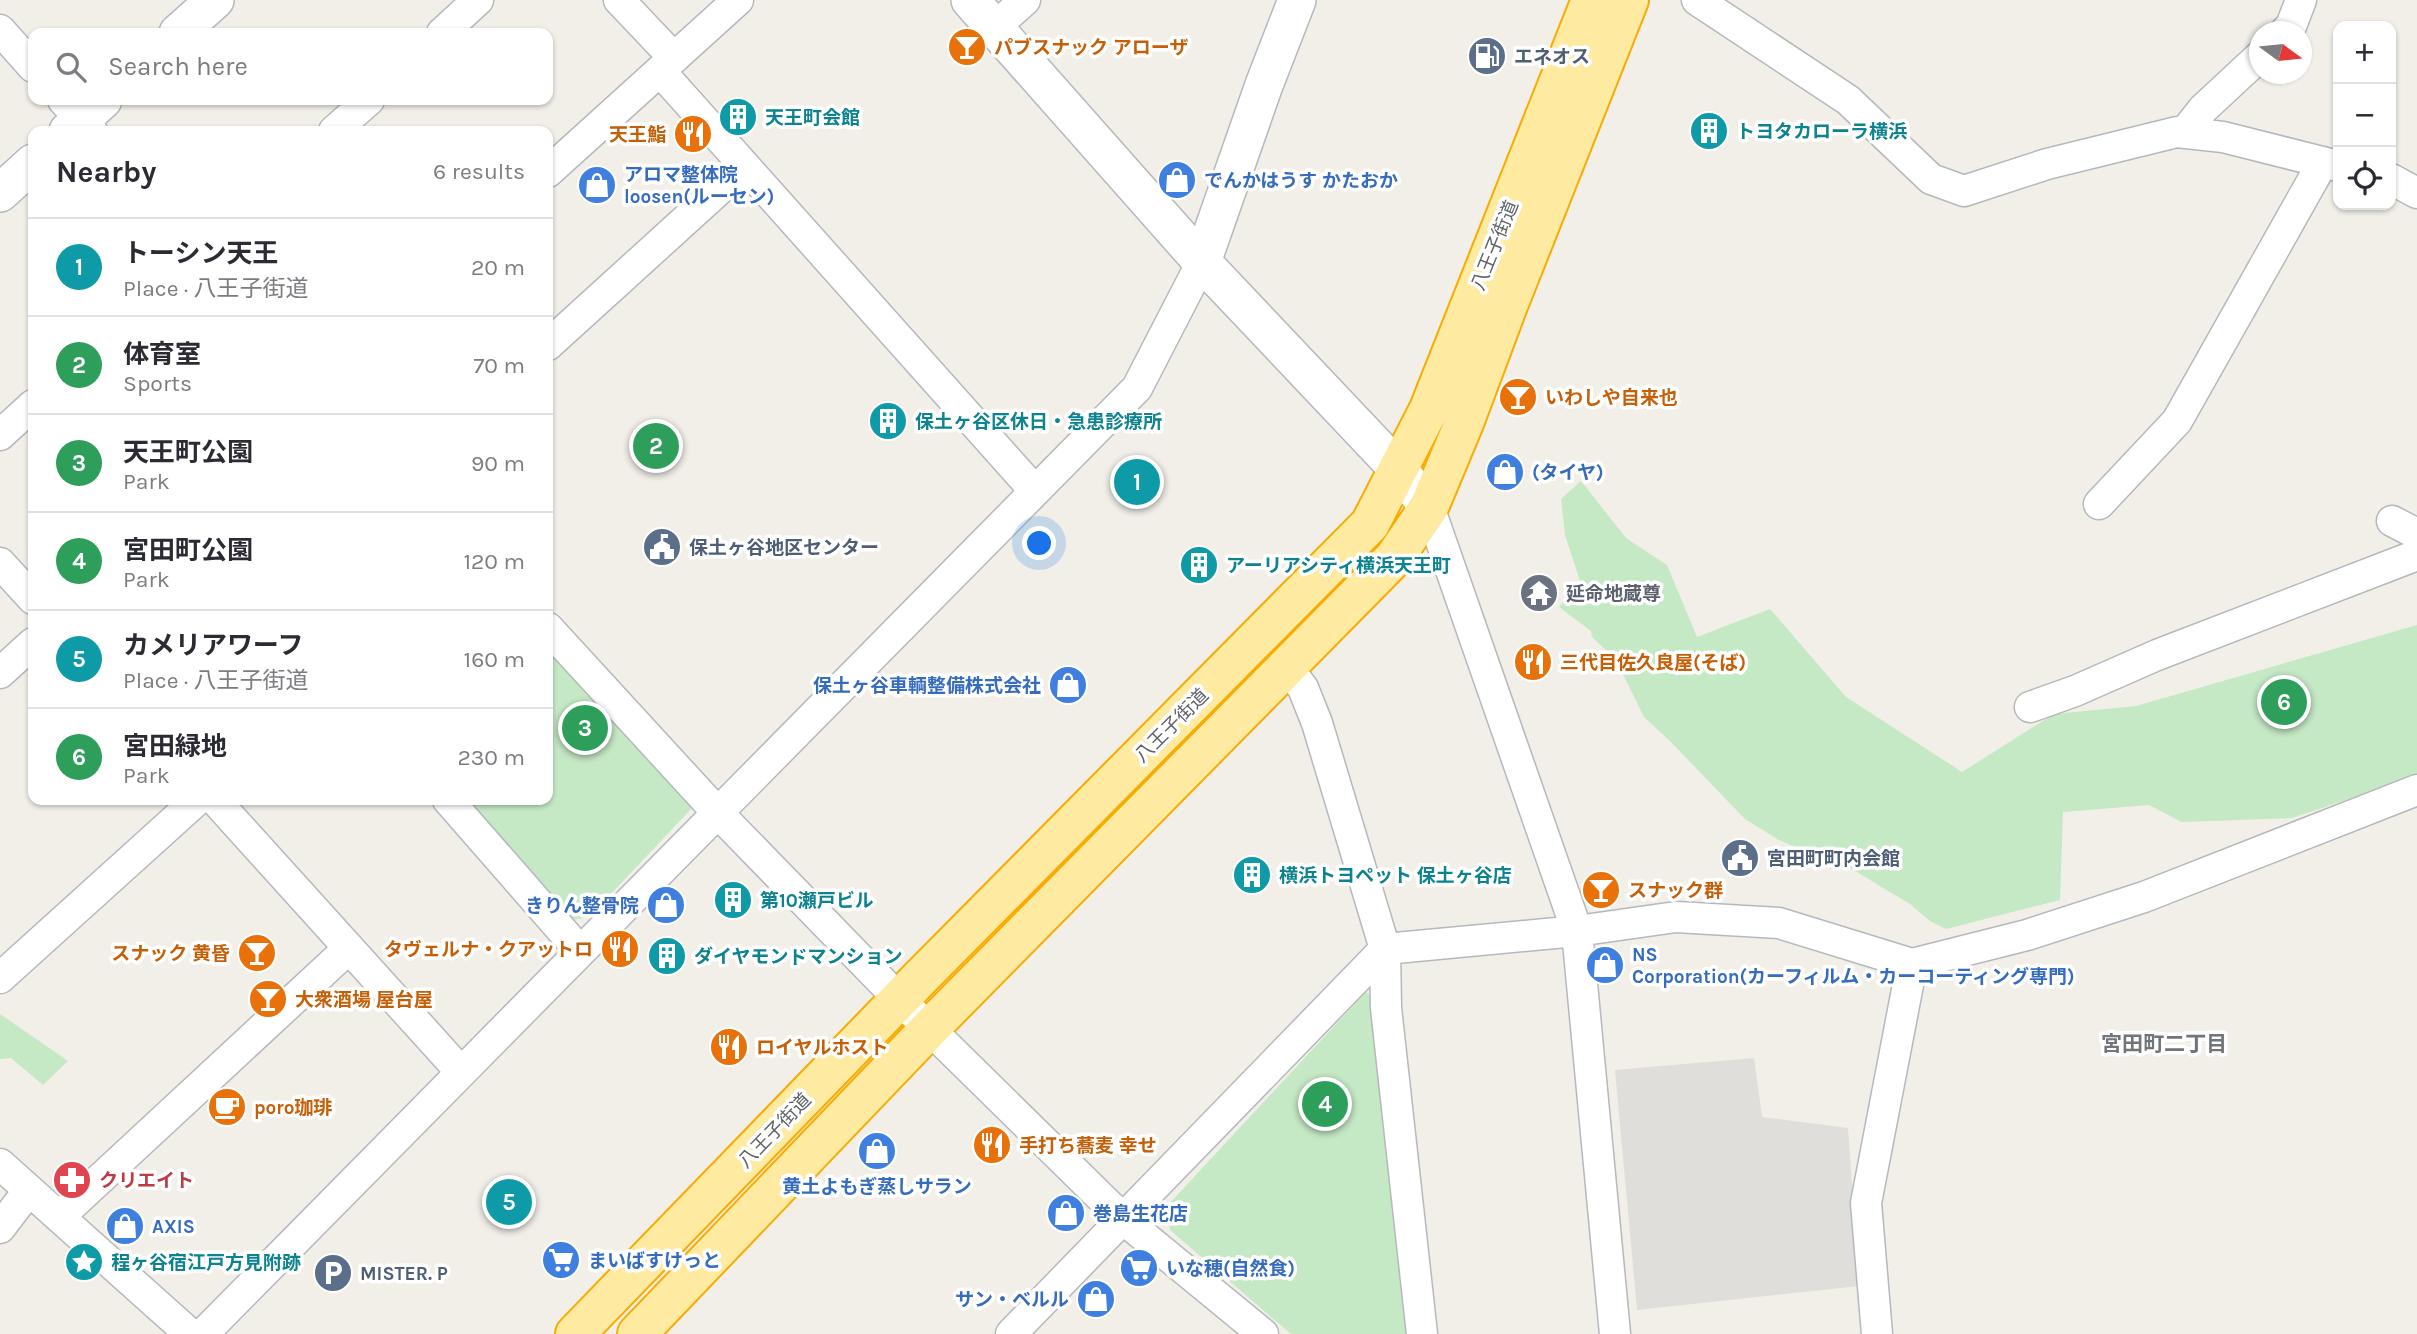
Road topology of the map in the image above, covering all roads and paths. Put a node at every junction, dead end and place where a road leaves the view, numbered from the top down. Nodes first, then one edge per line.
1 (215, 0) edge
2 (478, 0) edge
3 (619, 0) edge
4 (738, 0) edge
5 (970, 0) edge
6 (1025, 0) edge
7 (1297, 0) edge
8 (1591, 0) edge
9 (1629, 0) edge
10 (1697, 0) edge
11 (2301, 0) edge
12 (2293, 21) edge
13 (183, 28) edge
14 (447, 28) edge
15 (994, 28) junction
16 (0, 30) edge
17 (28, 61) edge
18 (667, 64) junction
19 (2249, 65) edge
20 (363, 105) edge
21 (340, 126) edge
22 (2184, 133) junction
23 (2331, 164) edge
24 (745, 166) junction
25 (553, 167) edge
26 (28, 168) edge
27 (2396, 181) edge
28 (0, 193) edge
29 (2417, 193) edge
30 (1202, 262) junction
31 (553, 340) edge
32 (28, 410) edge
33 (0, 435) edge
34 (1397, 468) junction
35 (1035, 491) junction
36 (2099, 504) dead end
37 (1429, 506) junction
38 (2417, 555) edge
39 (0, 563) edge
40 (28, 594) edge
41 (553, 633) edge
42 (28, 648) edge
43 (1287, 667) junction
44 (0, 673) edge
45 (2030, 707) dead end
46 (2417, 790) edge
47 (191, 805) edge
48 (220, 805) edge
49 (452, 805) edge
50 (717, 812) junction
51 (1577, 931) junction
52 (349, 948) junction
53 (1385, 949) junction
54 (580, 951) junction
55 (1912, 964) junction
56 (0, 978) edge
57 (900, 1000) junction
58 (929, 1029) junction
59 (461, 1072) junction
60 (0, 1164) edge
61 (29, 1190) junction
62 (59, 1217) junction
63 (1123, 1219) junction
64 (0, 1228) edge
65 (190, 1334) edge
66 (203, 1334) edge
67 (575, 1334) edge
68 (637, 1334) edge
69 (1011, 1334) edge
70 (1262, 1334) edge
71 (1422, 1334) edge
72 (1615, 1334) edge
73 (1877, 1334) edge

1 - 13 street
2 - 14 street
3 - 18 street
4 - 18 street
5 - 15 street
6 - 15 street
7 - 30 street
8 - 34 highway, 八王子街道
9 - 37 highway, 八王子街道
10 - 22 street
11 - 12 street
15 - 30 street
16 - 17 street
18 - 24 street
18 - 25 street
19 - 22 street
20 - 21 street
22 - 23 street
23 - 36 street
24 - 31 street
24 - 35 street
26 - 28 street
27 - 29 street
30 - 34 street
30 - 35 street
32 - 33 street
34 - 37 street
34 - 57 highway, 八王子街道
35 - 50 street
37 - 43 highway, 八王子街道
37 - 51 street
38 - 45 street
39 - 40 street
41 - 50 street
42 - 44 street
43 - 53 street
43 - 58 highway, 八王子街道
46 - 55 street
47 - 56 street
48 - 52 street
49 - 54 street
50 - 54 street
50 - 57 street
51 - 53 street
51 - 55 street
51 - 72 street
52 - 59 street
52 - 62 street
53 - 63 street
53 - 71 street
54 - 59 street
55 - 73 street
57 - 58 street
57 - 67 highway, 八王子街道
58 - 63 street
58 - 68 highway, 八王子街道
59 - 66 street
60 - 61 street
61 - 62 street
61 - 64 street
62 - 65 street
63 - 69 street
63 - 70 street

